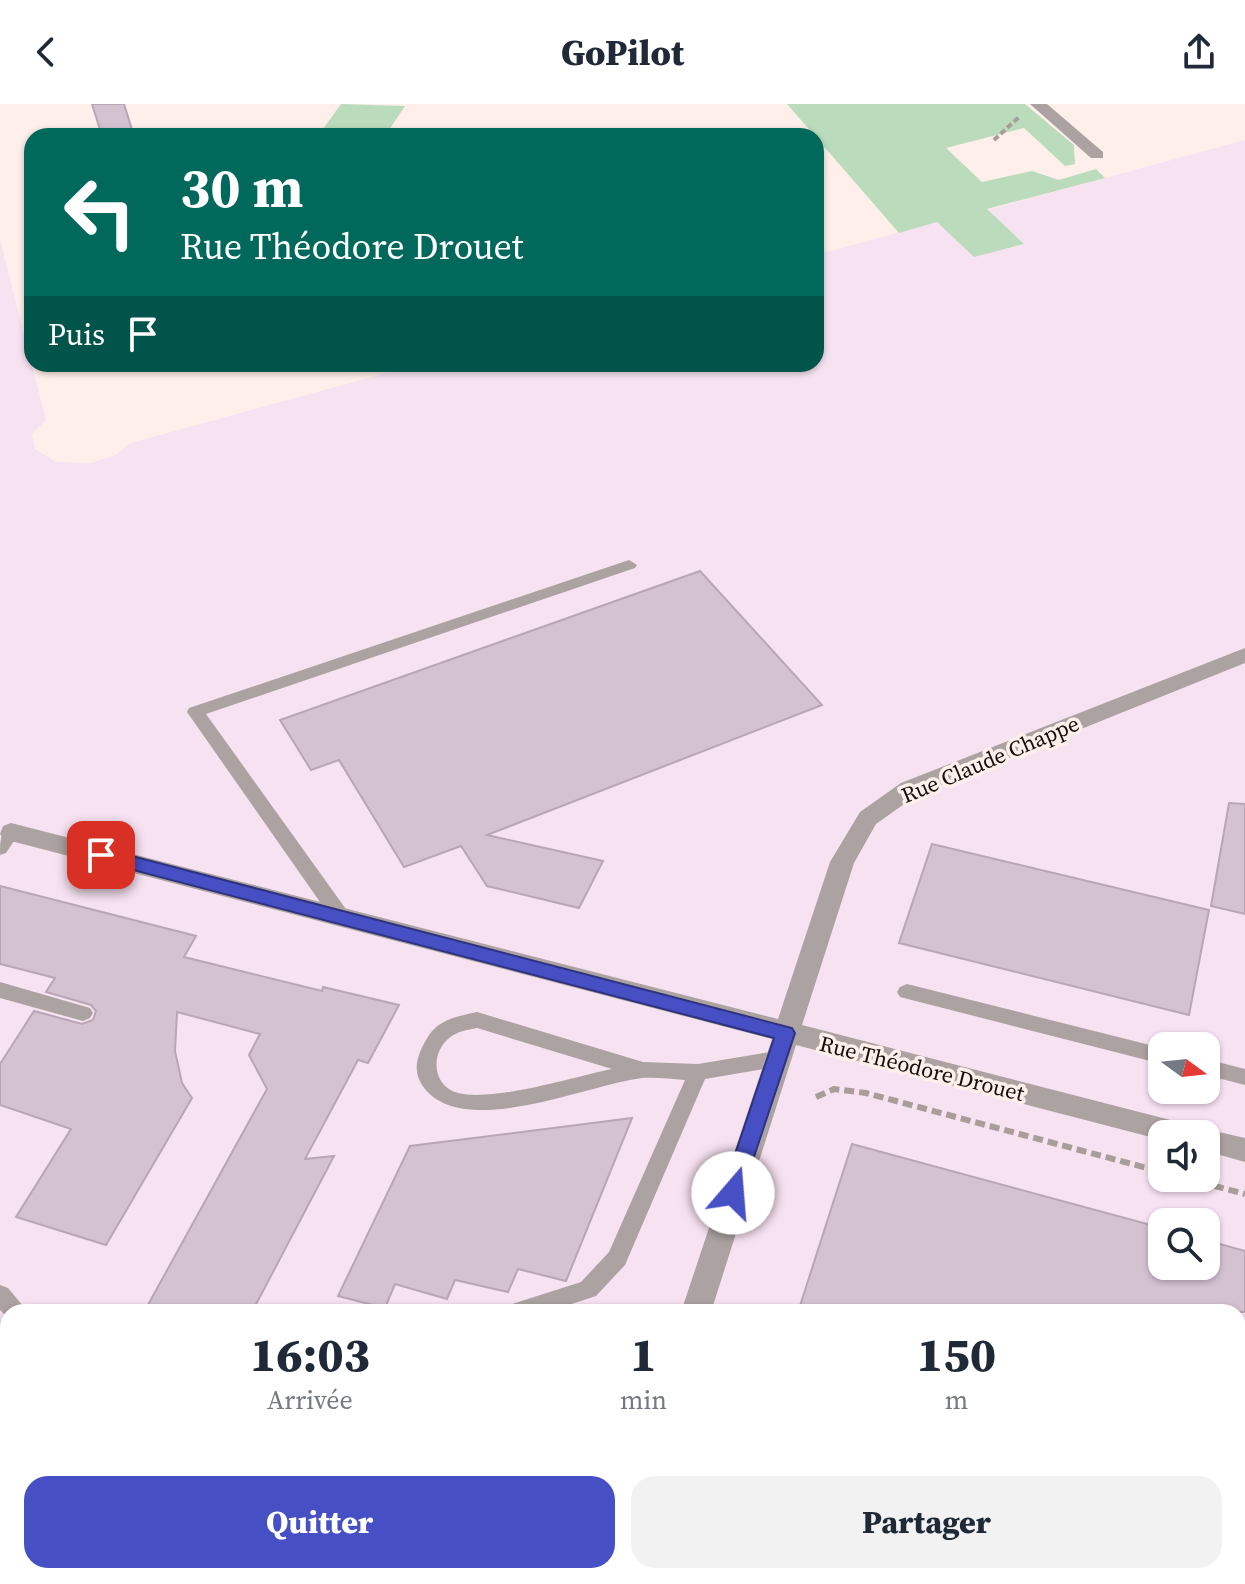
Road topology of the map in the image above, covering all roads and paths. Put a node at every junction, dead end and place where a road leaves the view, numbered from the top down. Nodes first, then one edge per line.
1 (1043, 105) edge
2 (1097, 155) dead end
3 (629, 565) dead end
4 (1245, 655) edge
5 (6, 840) edge
6 (341, 917) junction
7 (0, 990) edge
8 (907, 992) dead end
9 (83, 1013) dead end
10 (781, 1046) junction
11 (1148, 1052) edge
12 (643, 1070) junction
13 (1220, 1071) edge
14 (698, 1072) junction
15 (1245, 1077) edge
16 (816, 1097) dead end
17 (1148, 1127) edge
18 (1220, 1144) edge
19 (1245, 1150) edge
20 (1148, 1168) edge
21 (1220, 1187) edge
22 (1245, 1194) edge
23 (542, 1304) edge
24 (699, 1304) edge

1 - 2 street
3 - 6 lane
4 - 10 street, Rue Claude Chappe
5 - 6 street, Rue Théodore Drouet
6 - 10 street, Rue Théodore Drouet
7 - 9 lane
8 - 11 lane
10 - 14 lane
10 - 17 street, Rue Théodore Drouet
10 - 24 street, Rue Claude Chappe
12 - 12 lane
12 - 14 lane
13 - 15 lane
14 - 23 lane
16 - 20 path
18 - 19 street
21 - 22 path

